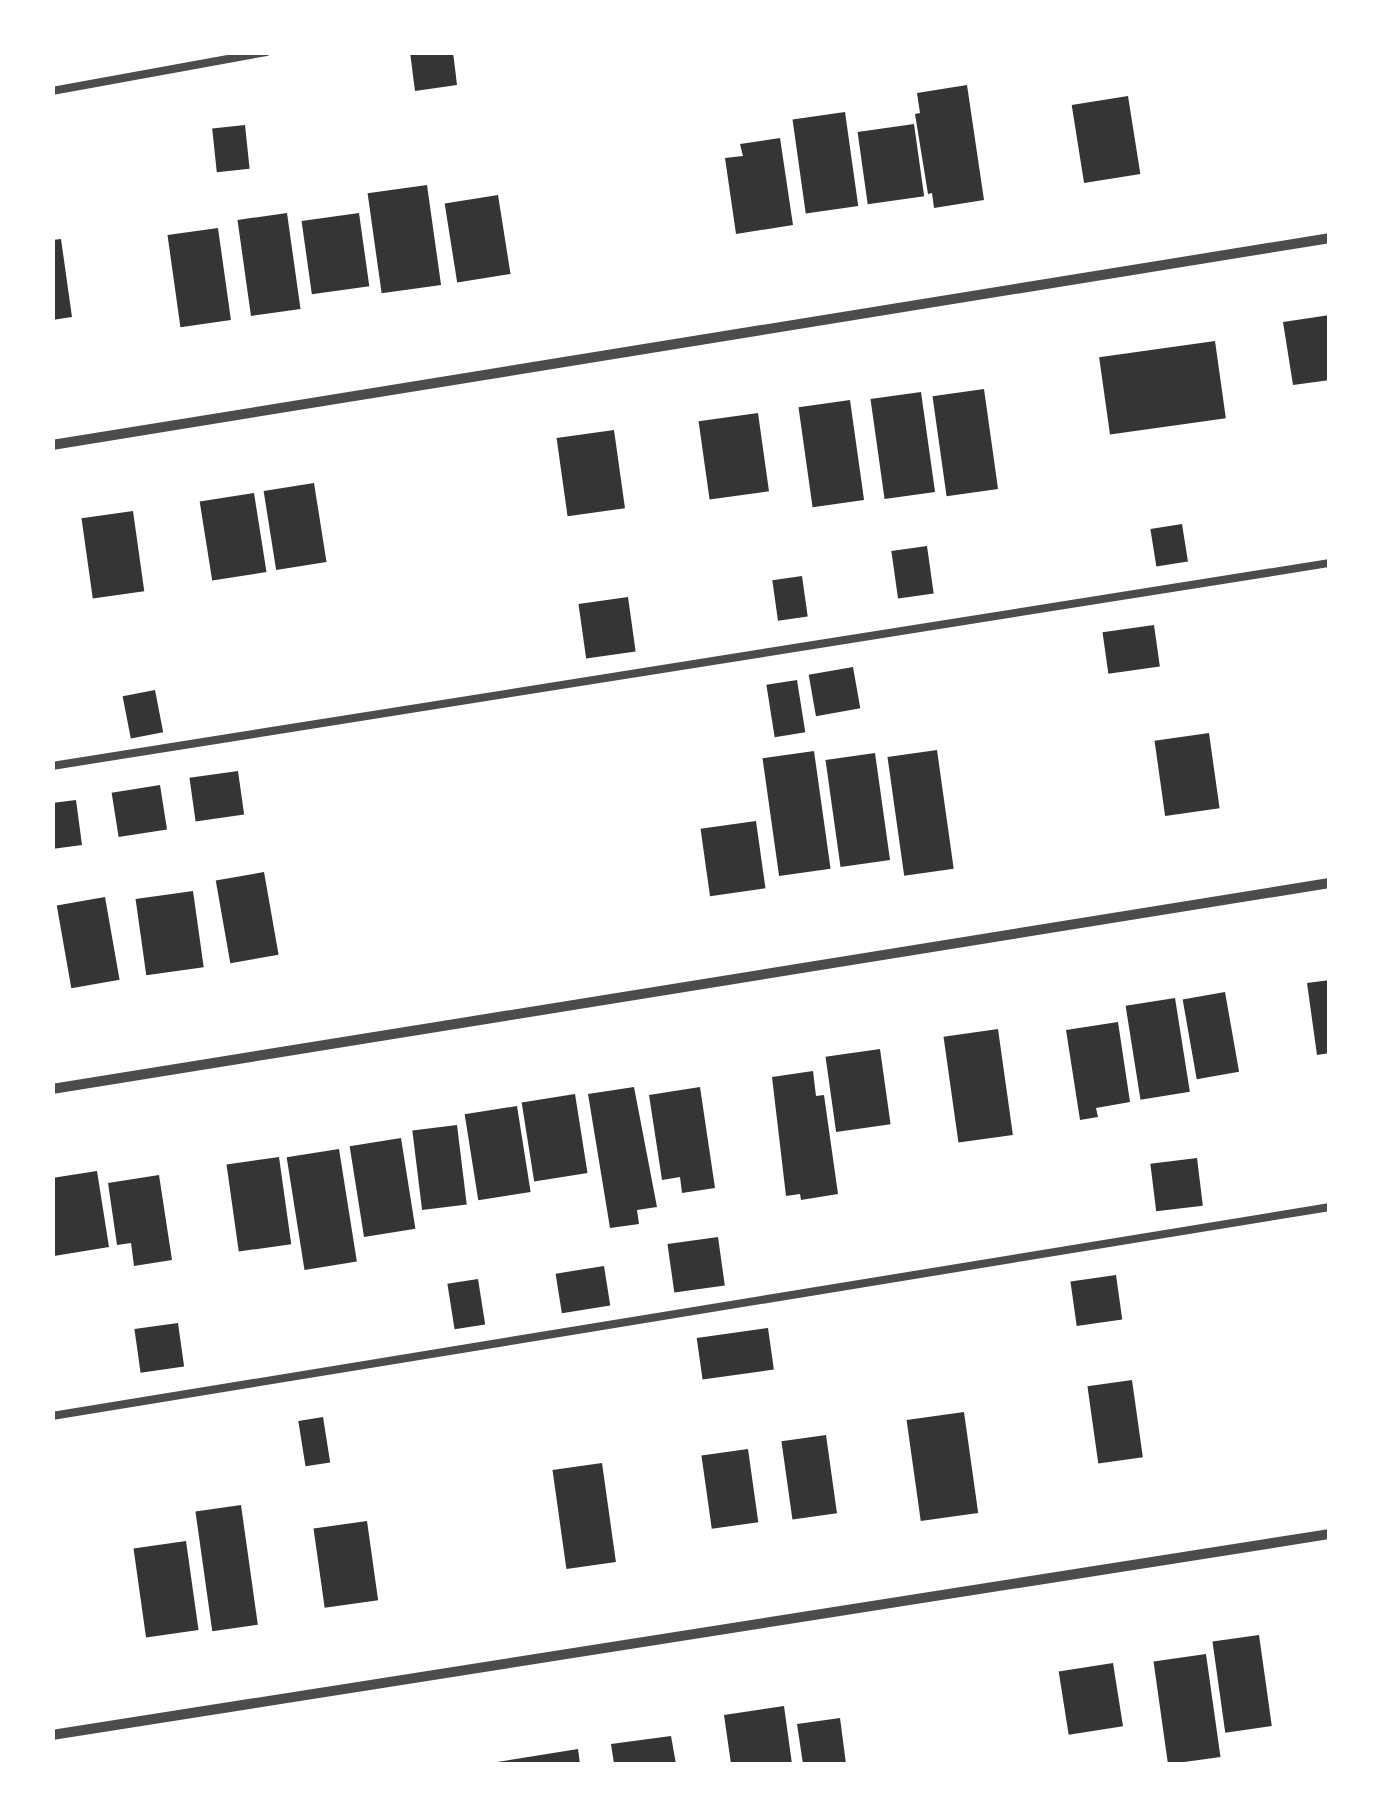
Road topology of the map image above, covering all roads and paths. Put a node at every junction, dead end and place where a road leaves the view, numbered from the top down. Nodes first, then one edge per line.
1 (266, 52) edge
2 (52, 91) edge
3 (1330, 238) edge
4 (52, 445) edge
5 (1330, 563) edge
6 (52, 766) edge
7 (1330, 883) edge
8 (52, 1089) edge
9 (1330, 1207) edge
10 (52, 1416) edge
11 (1330, 1534) edge
12 (52, 1735) edge

1 - 2 lane
3 - 4 street
5 - 6 lane
7 - 8 street
9 - 10 lane
11 - 12 street

